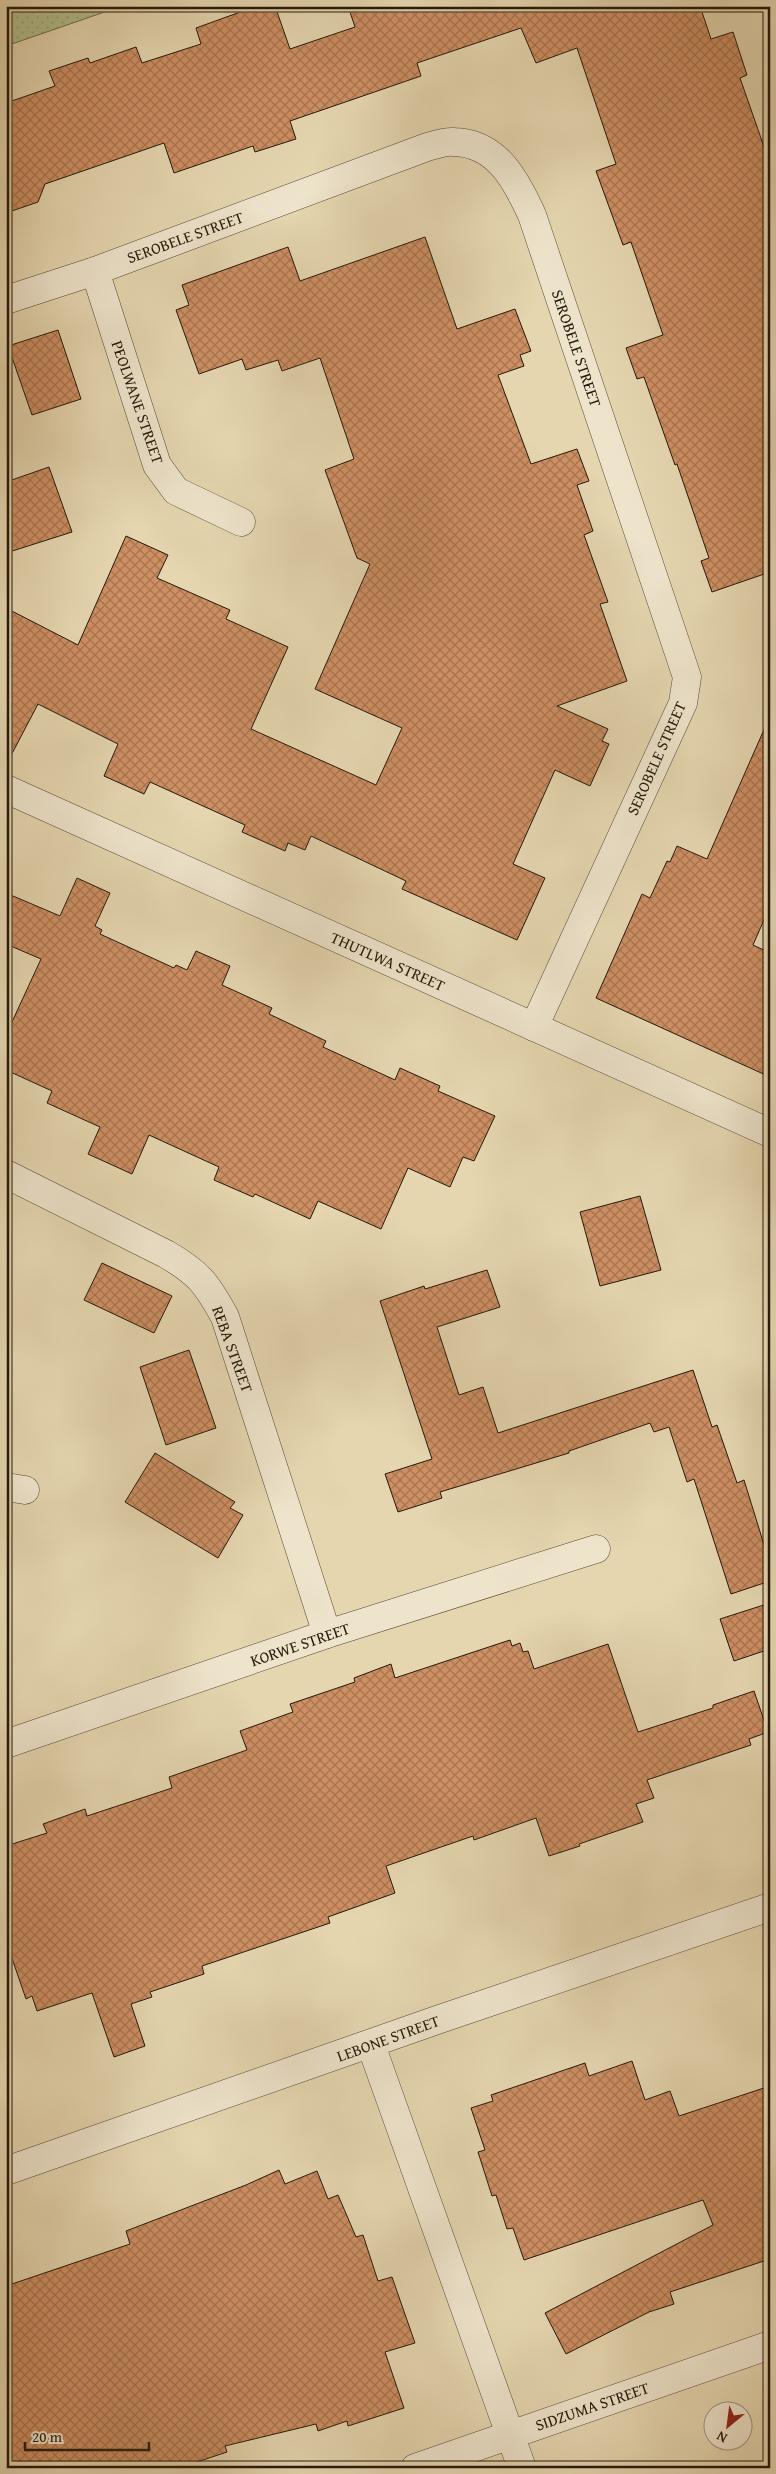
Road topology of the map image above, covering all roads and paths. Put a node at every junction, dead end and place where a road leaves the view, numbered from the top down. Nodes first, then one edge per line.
1 (95, 271) junction
2 (6, 300) edge
3 (240, 522) dead end
4 (6, 790) edge
5 (534, 1027) junction
6 (770, 1133) edge
7 (6, 1174) edge
8 (596, 1550) dead end
9 (327, 1634) junction
10 (6, 1744) edge
11 (770, 1907) edge
12 (371, 2045) junction
13 (6, 2171) edge
14 (770, 2345) edge
15 (511, 2434) junction
16 (414, 2468) edge
17 (522, 2468) edge

1 - 2 street, SEROBELE STREET
1 - 3 street, PEOLWANE STREET
1 - 5 street, SEROBELE STREET
4 - 5 street, THUTLWA STREET
5 - 6 street, THUTLWA STREET
7 - 9 street, REBA STREET
8 - 9 street, KORWE STREET
9 - 10 street, KORWE STREET
11 - 12 street, LEBONE STREET
12 - 13 street, LEBONE STREET
12 - 15 street
14 - 15 street, SIDZUMA STREET
15 - 16 street, SIDZUMA STREET
15 - 17 street

